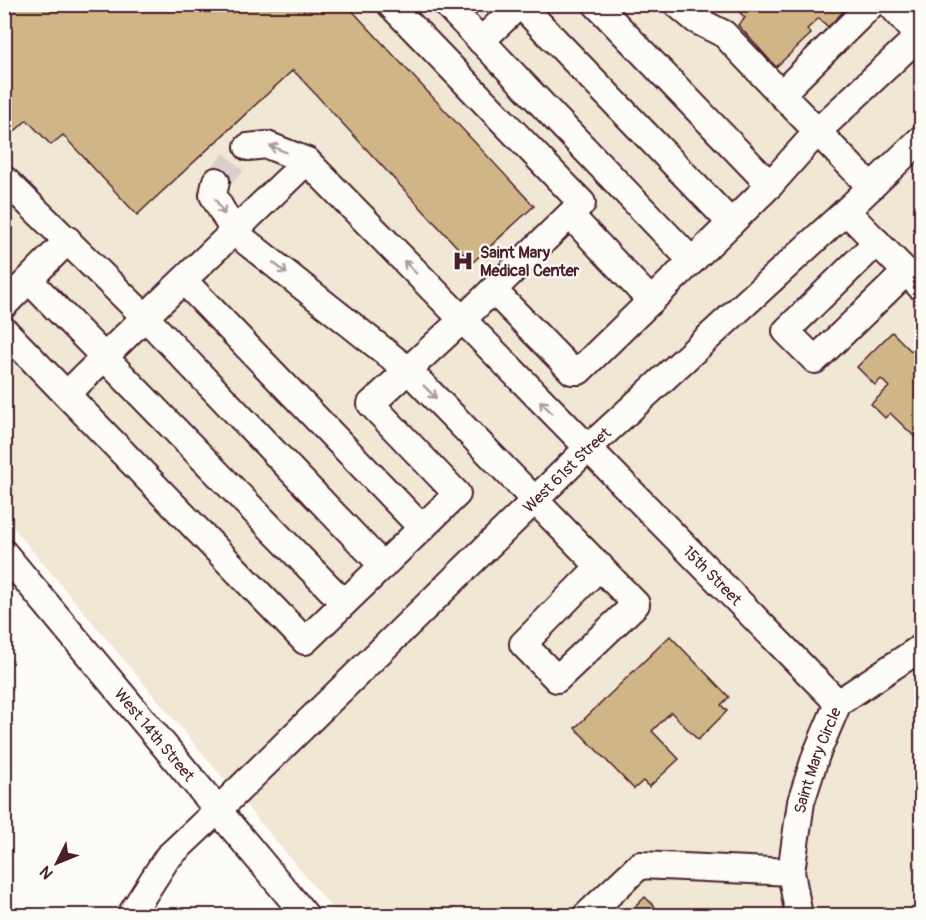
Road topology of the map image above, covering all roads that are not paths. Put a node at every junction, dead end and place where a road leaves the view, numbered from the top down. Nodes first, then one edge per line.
1 (390, 4) edge
2 (446, 4) edge
3 (520, 4) edge
4 (596, 4) edge
5 (677, 4) edge
6 (872, 4) edge
7 (890, 4) edge
8 (920, 37) edge
9 (482, 41) junction
10 (781, 94) junction
11 (817, 132) junction
12 (921, 138) edge
13 (248, 147) dead end
14 (307, 161) junction
15 (610, 176) junction
16 (4, 179) edge
17 (216, 181) dead end
18 (770, 184) junction
19 (871, 187) junction
20 (576, 209) junction
21 (846, 211) junction
22 (731, 222) junction
23 (234, 232) junction
24 (68, 240) junction
25 (877, 242) junction
26 (692, 261) junction
27 (29, 280) junction
28 (914, 280) edge
29 (184, 281) junction
30 (493, 290) junction
31 (651, 301) junction
32 (4, 305) edge
33 (144, 317) junction
34 (462, 320) junction
35 (4, 330) edge
36 (105, 357) junction
37 (408, 370) junction
38 (67, 394) junction
39 (587, 449) junction
40 (535, 499) junction
41 (422, 528) junction
42 (4, 553) edge
43 (383, 566) junction
44 (600, 566) dead end
45 (344, 603) junction
46 (921, 647) edge
47 (838, 703) junction
48 (219, 809) junction
49 (791, 872) junction
50 (130, 915) edge
51 (306, 915) edge
52 (586, 915) edge
53 (799, 915) edge

1 - 20 street
2 - 9 street
3 - 9 street
3 - 22 street
4 - 18 street
5 - 10 street
6 - 10 street
7 - 8 street
8 - 11 street
9 - 15 street
10 - 11 street
11 - 18 street
11 - 19 street
12 - 19 street, West 61st Street
14 -> 13 street
14 - 23 street
34 -> 14 street, 15th Street
15 - 20 street
15 - 26 street
16 - 24 street
17 -> 23 street
18 - 22 street
19 - 21 street, West 61st Street
20 - 30 street
20 - 31 street
21 - 25 street
21 - 39 street, West 61st Street
22 - 26 street
23 - 29 street
23 -> 37 street
24 - 27 street
24 - 33 street
25 - 28 street
25 - 28 street
26 - 31 street
27 - 32 street
27 - 36 street
29 - 33 street
29 - 41 street
30 - 31 street
30 - 34 street
33 - 36 street
33 - 43 street
34 - 37 street
39 -> 34 street, 15th Street
35 - 38 street
36 - 38 street
36 - 45 street
37 -> 40 street
37 - 41 street
38 - 45 street
39 - 40 street, West 61st Street
39 - 47 street, 15th Street
40 - 44 street
40 - 48 street, West 61st Street
41 - 43 street
42 - 48 street, West 14th Street
43 - 45 street
46 - 47 street, Saint Mary Circle
47 - 49 street, Saint Mary Circle
48 - 50 street, West 61st Street
48 - 51 street, West 14th Street
49 - 52 street
49 - 53 street, Saint Mary Circle

